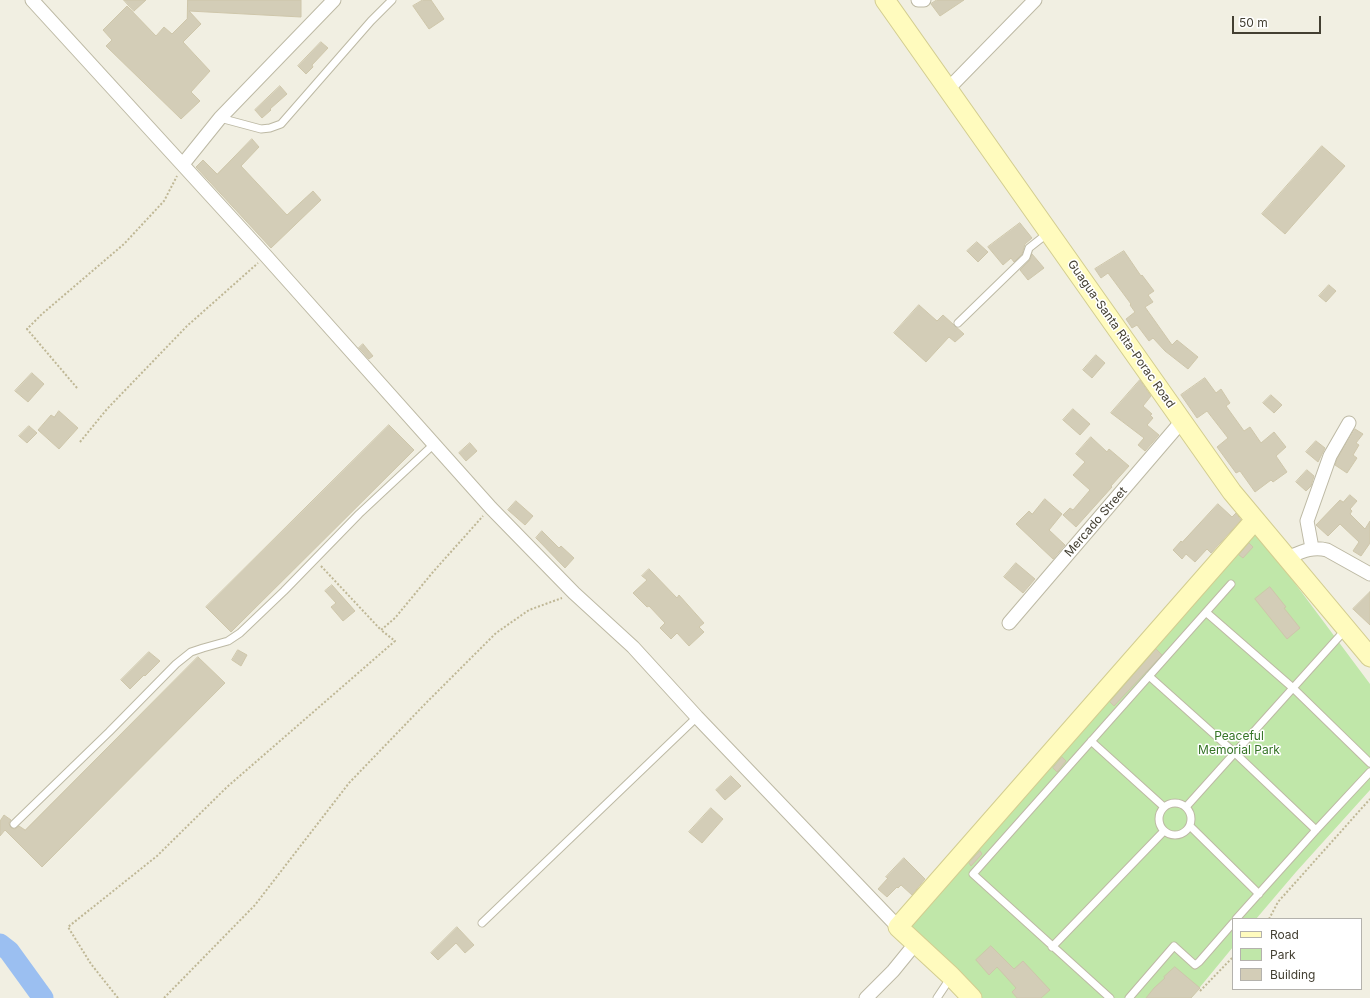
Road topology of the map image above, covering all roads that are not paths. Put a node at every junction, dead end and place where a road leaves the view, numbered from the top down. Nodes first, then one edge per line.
1 (32, 0) edge
2 (334, 0) edge
3 (392, 0) edge
4 (886, 0) edge
5 (918, 0) edge
6 (924, 0) edge
7 (1035, 0) edge
8 (948, 89) junction
9 (220, 118) junction
10 (182, 164) junction
11 (1049, 232) junction
12 (958, 323) dead end
13 (1182, 421) junction
14 (1349, 423) dead end
15 (433, 445) junction
16 (1255, 520) junction
17 (1312, 548) junction
18 (1287, 558) junction
19 (1370, 574) edge
20 (1231, 584) dead end
21 (1207, 612) junction
22 (1009, 623) dead end
23 (1346, 629) junction
24 (1370, 657) edge
25 (1149, 676) junction
26 (1293, 688) junction
27 (697, 717) junction
28 (1091, 741) junction
29 (1235, 753) junction
30 (1370, 763) edge
31 (1370, 772) edge
32 (1164, 807) junction
33 (1186, 807) junction
34 (14, 824) dead end
35 (1190, 826) junction
36 (1316, 830) junction
37 (1164, 832) junction
38 (1258, 894) junction
39 (1237, 918) edge
40 (482, 923) dead end
41 (1232, 924) edge
42 (898, 927) junction
43 (915, 944) junction
44 (1052, 947) junction
45 (951, 976) junction
46 (866, 998) edge
47 (937, 998) edge
48 (972, 998) edge
49 (1110, 998) edge
50 (1129, 998) edge

1 - 10 street
2 - 9 street
3 - 9 lane
4 - 8 main road, Guagua-Santa Rita-Porac Road
5 - 6 street
7 - 8 street
8 - 11 main road, Guagua-Santa Rita-Porac Road
9 - 10 street
10 - 15 street
11 - 12 lane
11 - 13 main road, Guagua-Santa Rita-Porac Road
13 - 16 main road, Guagua-Santa Rita-Porac Road
13 - 22 street, Mercado Street
14 - 17 street
15 - 27 street
15 - 34 lane
16 - 18 main road, Guagua-Santa Rita-Porac Road
16 - 42 main road
17 - 18 street
17 - 19 street
18 - 23 main road, Guagua-Santa Rita-Porac Road
20 - 21 lane
21 - 25 lane
21 - 26 lane
23 - 24 main road, Guagua-Santa Rita-Porac Road
23 - 26 lane
25 - 28 lane
25 - 29 lane
26 - 29 lane
26 - 30 lane
27 - 40 lane
27 - 42 street
28 - 32 lane
28 - 44 lane
29 - 33 lane
29 - 36 lane
31 - 36 lane
32 - 33 lane
32 - 37 lane
33 - 35 lane
35 - 37 lane
35 - 38 lane
36 - 38 lane
37 - 44 lane
38 - 39 lane
41 - 50 lane
42 - 43 main road
43 - 45 main road
43 - 46 street
44 - 49 lane
45 - 47 lane
45 - 48 main road

